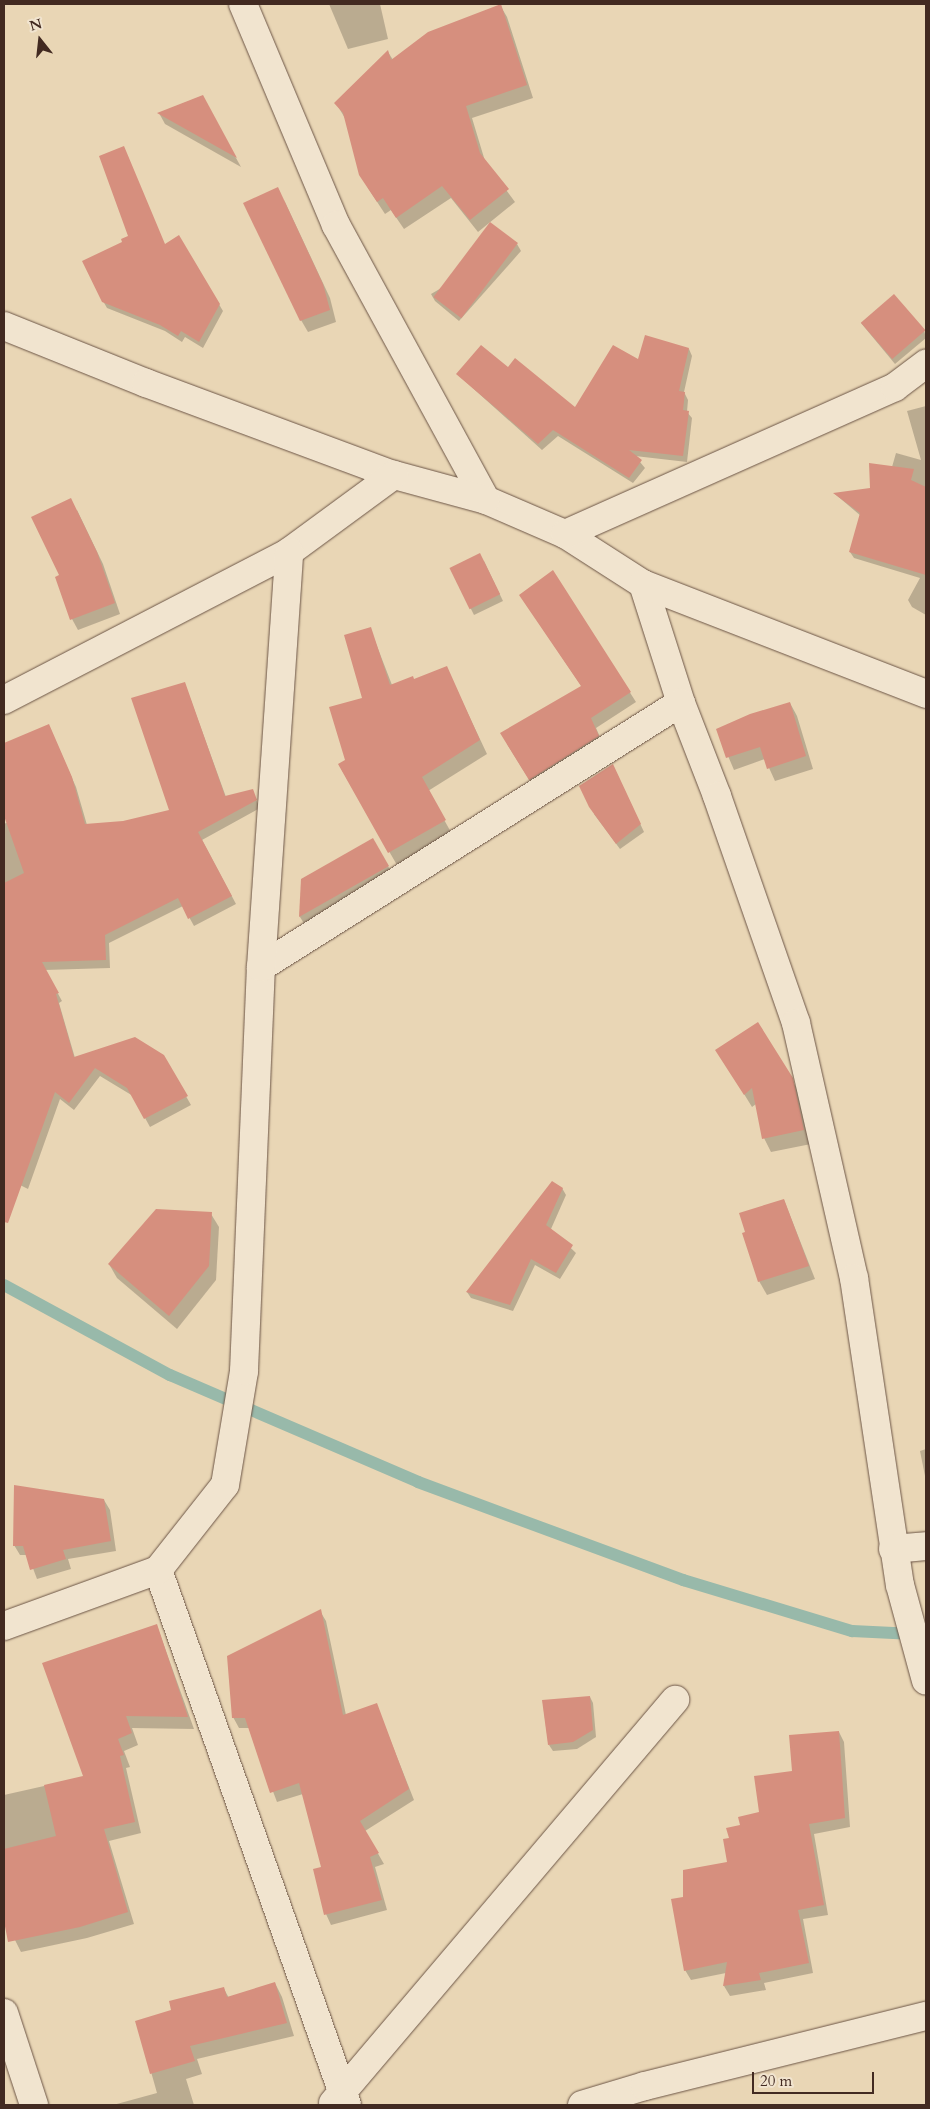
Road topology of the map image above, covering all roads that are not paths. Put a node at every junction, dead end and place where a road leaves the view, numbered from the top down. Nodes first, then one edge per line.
1 (243, 4) edge
2 (4, 326) edge
3 (926, 364) edge
4 (394, 475) junction
5 (486, 500) junction
6 (565, 534) junction
7 (289, 552) junction
8 (642, 584) junction
9 (926, 694) edge
10 (4, 700) edge
11 (681, 703) junction
12 (261, 967) junction
13 (926, 1546) edge
14 (893, 1549) junction
15 (158, 1570) junction
16 (4, 1626) edge
17 (926, 1681) edge
18 (675, 1700) dead end
19 (4, 2014) edge
20 (926, 2016) edge
21 (646, 2096) edge
22 (341, 2101) edge
23 (34, 2105) edge
24 (582, 2105) edge

1 - 5 street
2 - 4 street
3 - 6 street
4 - 5 street
4 - 7 street
5 - 6 street
6 - 8 street
7 - 10 street
7 - 12 street
8 - 9 street
8 - 11 street
11 - 12 street
11 - 14 street
12 - 15 street
13 - 14 street
14 - 17 street
15 - 16 street
15 - 22 street
18 - 22 street
19 - 23 street
20 - 21 street
21 - 24 street

